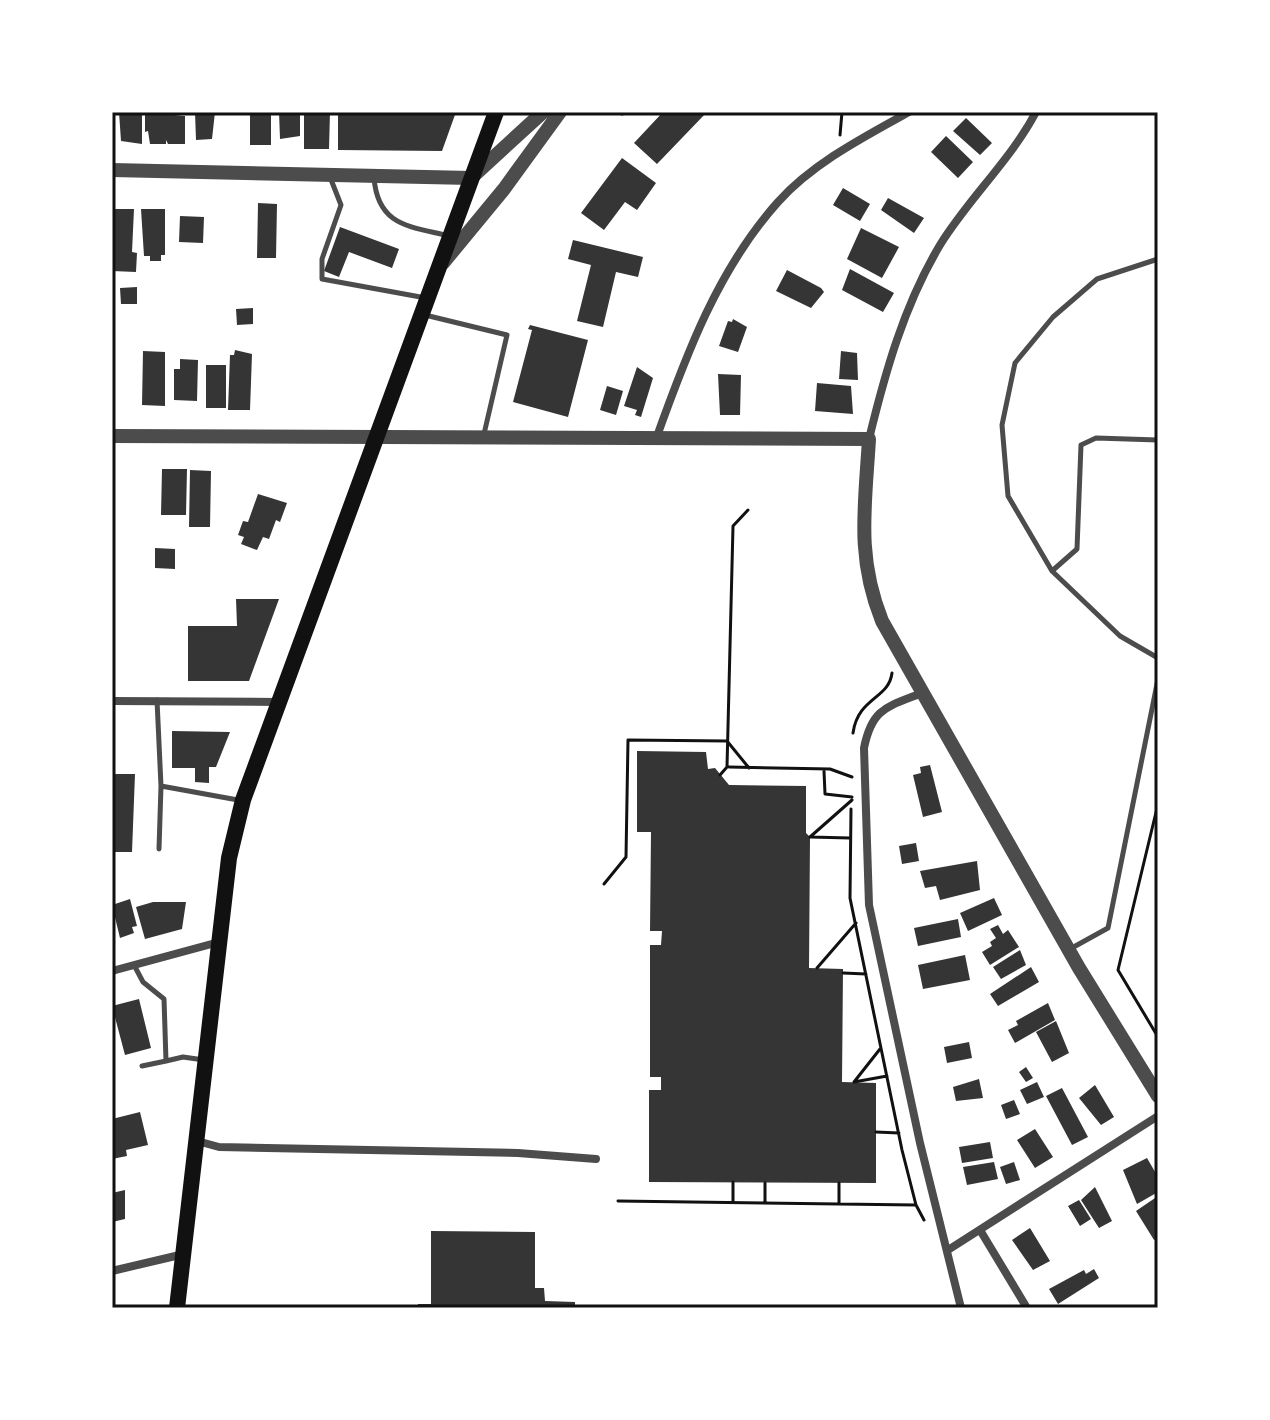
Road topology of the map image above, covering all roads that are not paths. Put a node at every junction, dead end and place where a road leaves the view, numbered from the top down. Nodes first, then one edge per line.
1 (496, 112) edge
2 (543, 112) edge
3 (560, 112) edge
4 (909, 112) edge
5 (1036, 112) edge
6 (112, 170) edge
7 (328, 173) junction
8 (374, 173) junction
9 (471, 178) junction
10 (451, 236) junction
11 (1158, 259) edge
12 (440, 266) junction
13 (425, 306) junction
14 (112, 436) edge
15 (376, 438) junction
16 (483, 439) junction
17 (869, 439) junction
18 (656, 440) junction
19 (1158, 440) edge
20 (1052, 571) junction
21 (1158, 658) edge
22 (1158, 679) edge
23 (922, 693) junction
24 (157, 700) junction
25 (112, 701) edge
26 (280, 702) junction
27 (161, 786) junction
28 (243, 800) junction
29 (159, 849) dead end
30 (219, 942) junction
31 (1069, 950) junction
32 (134, 965) junction
33 (112, 971) edge
34 (166, 1061) junction
35 (206, 1061) junction
36 (142, 1066) dead end
37 (1158, 1096) edge
38 (1158, 1116) edge
39 (197, 1141) junction
40 (596, 1159) dead end
41 (980, 1230) junction
42 (948, 1250) junction
43 (184, 1254) junction
44 (112, 1271) edge
45 (177, 1308) edge
46 (961, 1308) edge
47 (1027, 1308) edge

1 - 9 main road
2 - 9 street
3 - 12 street
4 - 18 street
5 - 17 street
6 - 7 street
7 - 8 street
7 - 13 lane
8 - 9 street
8 - 10 lane
9 - 10 main road
10 - 12 main road
11 - 20 lane
12 - 13 main road
13 - 15 main road
13 - 16 lane
14 - 15 street
15 - 16 street
15 - 26 main road
16 - 18 street
17 - 18 street
17 - 23 street
19 - 20 lane
20 - 21 lane
22 - 31 lane
23 - 31 street
23 - 42 street
24 - 25 street
24 - 26 street
24 - 27 lane
26 - 28 main road
27 - 28 lane
27 - 29 lane
28 - 30 main road
30 - 32 street
30 - 35 main road
31 - 37 street
32 - 33 street
32 - 34 lane
34 - 35 lane
34 - 36 lane
35 - 39 main road
38 - 41 street
39 - 40 street
39 - 43 main road
41 - 42 street
41 - 47 street
42 - 46 street
43 - 44 street
43 - 45 main road

